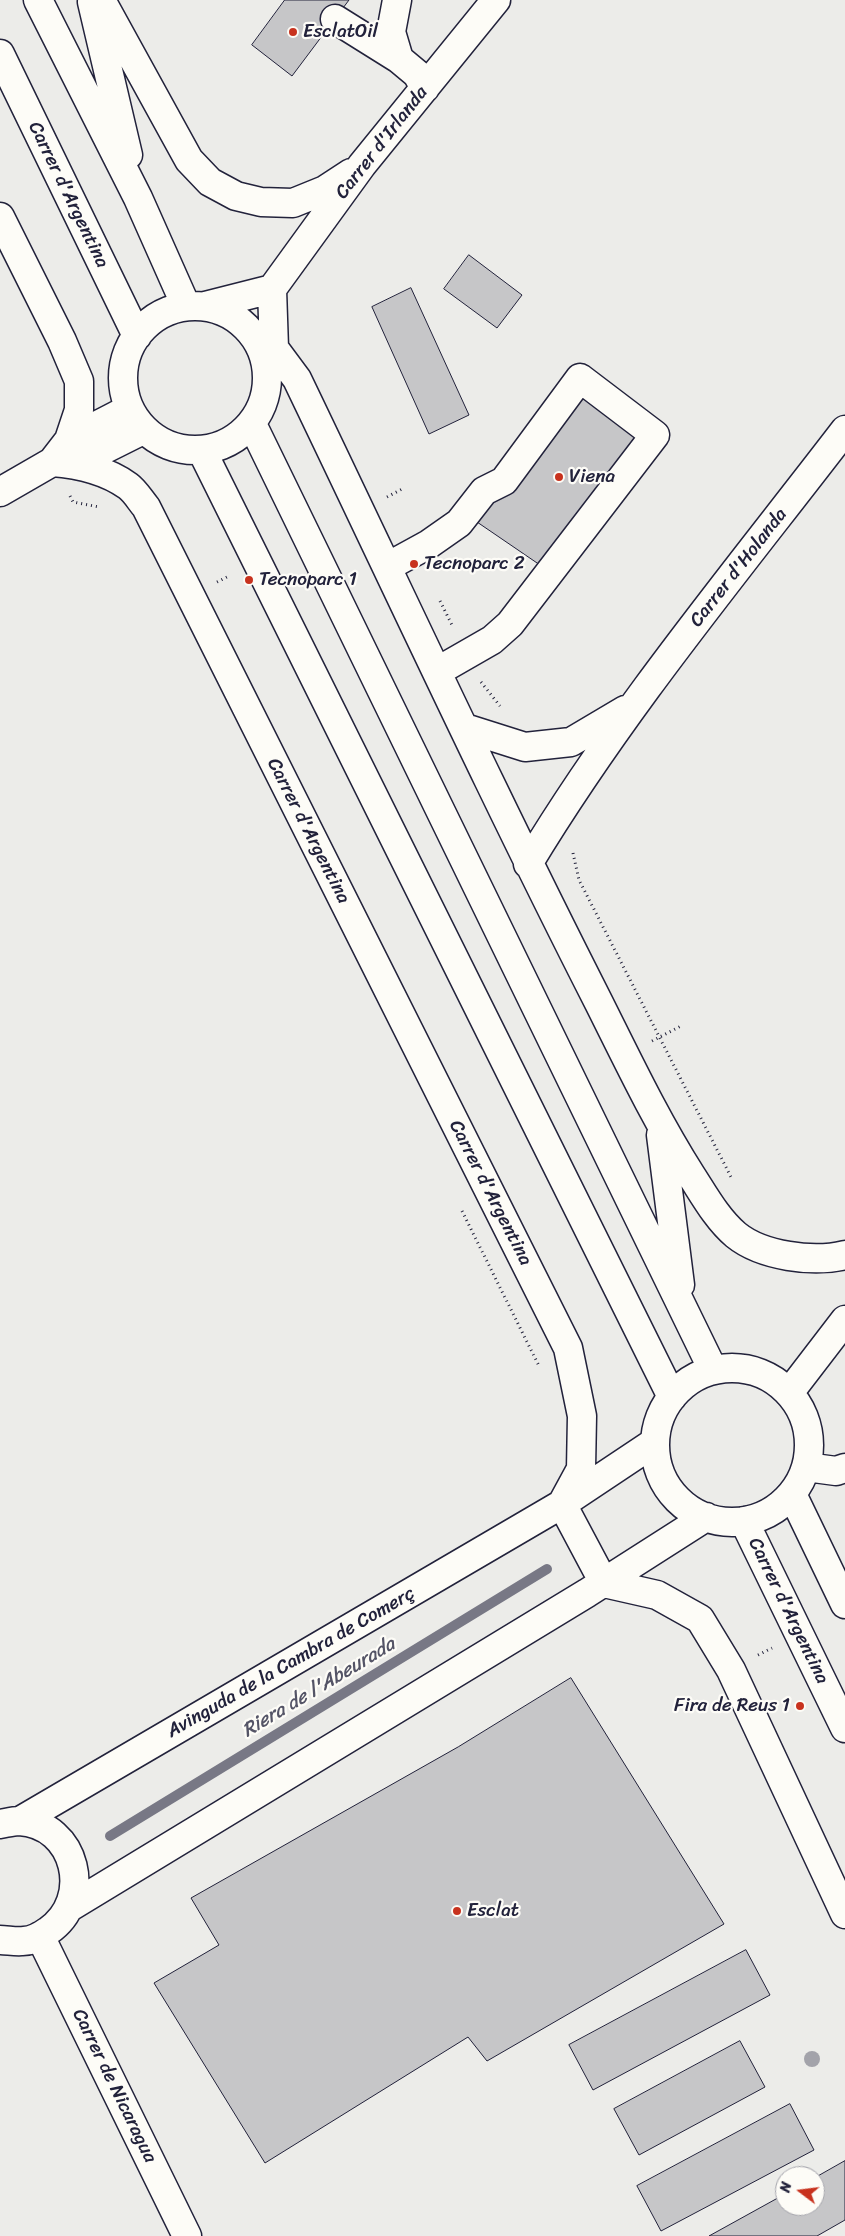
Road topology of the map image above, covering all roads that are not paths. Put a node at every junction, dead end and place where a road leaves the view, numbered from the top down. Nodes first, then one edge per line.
1 (38, 0) edge
2 (91, 0) edge
3 (101, 0) edge
4 (397, 0) edge
5 (496, 0) edge
6 (335, 19) dead end
7 (0, 54) edge
8 (399, 59) junction
9 (424, 88) junction
10 (362, 165) junction
11 (138, 198) junction
12 (0, 217) edge
13 (272, 289) junction
14 (195, 306) junction
15 (252, 332) junction
16 (137, 336) junction
17 (274, 348) junction
18 (268, 378) junction
19 (136, 419) junction
20 (252, 424) junction
21 (845, 430) edge
22 (202, 451) junction
23 (66, 455) junction
24 (0, 492) edge
25 (387, 567) junction
26 (438, 672) junction
27 (633, 706) junction
28 (464, 728) junction
29 (528, 864) junction
30 (659, 1124) junction
31 (845, 1255) edge
32 (683, 1309) junction
33 (845, 1320) edge
34 (713, 1370) junction
35 (790, 1393) junction
36 (672, 1397) junction
37 (655, 1442) junction
38 (806, 1467) junction
39 (845, 1468) edge
40 (792, 1494) junction
41 (562, 1504) junction
42 (706, 1518) junction
43 (744, 1521) junction
44 (604, 1583) junction
45 (845, 1604) edge
46 (845, 1728) edge
47 (10, 1823) edge
48 (70, 1907) junction
49 (845, 1914) edge
50 (40, 1936) junction
51 (0, 1940) edge
52 (187, 2236) edge

1 - 11 street
2 - 11 street
3 - 10 street
4 - 8 street
5 - 9 street, Carrer d'Irlanda
6 - 8 street
7 - 16 street, Carrer d'Argentina
8 - 9 street
9 - 10 street, Carrer d'Irlanda
10 - 13 street, Carrer d'Irlanda
11 - 14 street
12 - 23 street
13 - 14 street
13 - 17 street
14 - 15 street
14 - 16 street
15 - 17 street
15 - 18 street
16 - 19 street
17 - 18 street
17 - 25 street
18 - 20 street
19 - 22 street
19 - 23 street
20 - 22 street
20 - 32 street
21 - 27 street, Carrer d'Holanda
22 - 36 street
23 - 24 street
23 - 41 street, Carrer d'Argentina
25 - 26 street
25 - 26 street
26 - 28 street
27 - 28 street, Carrer d'Holanda
27 - 29 street, Carrer d'Holanda
28 - 29 street
29 - 30 street
30 - 31 street
30 - 32 street
32 - 34 street
33 - 35 street
34 - 35 street
34 - 36 street
35 - 38 street
36 - 37 street
37 - 41 street, Avinguda de la Cambra de Comerç
37 - 42 street
38 - 39 street
38 - 40 street
40 - 43 street
40 - 45 street
41 - 44 street
41 - 47 street, Avinguda de la Cambra de Comerç
42 - 43 street
42 - 44 street
43 - 46 street, Carrer d'Argentina
44 - 48 street
44 - 49 street
47 - 48 street
48 - 50 street
50 - 51 street
50 - 52 street, Carrer de Nicaragua

